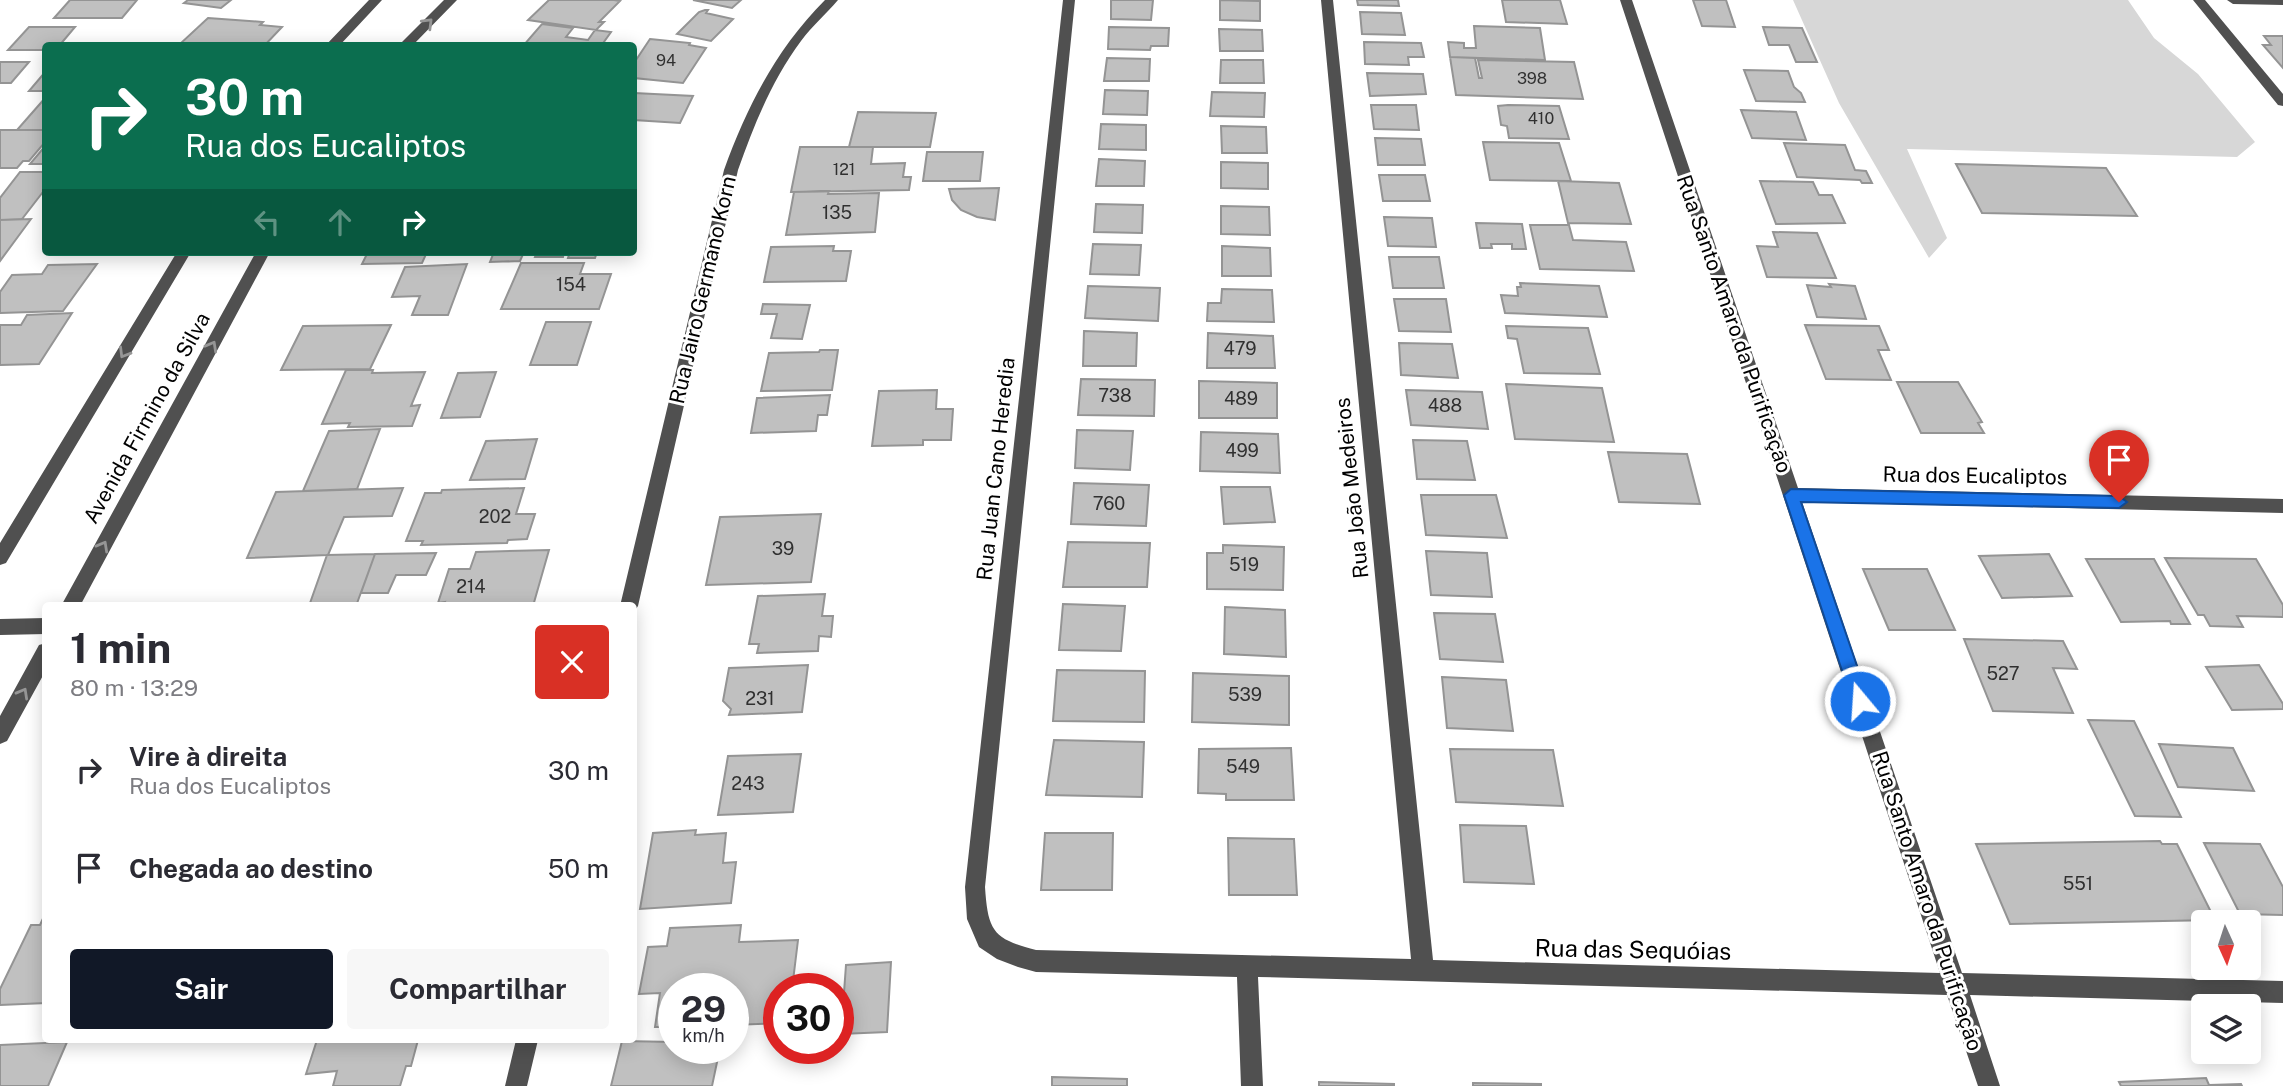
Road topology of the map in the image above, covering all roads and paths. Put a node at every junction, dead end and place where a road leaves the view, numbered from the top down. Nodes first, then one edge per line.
1 (376, 0) edge
2 (451, 0) edge
3 (832, 0) edge
4 (1069, 0) edge
5 (1327, 0) edge
6 (1626, 0) edge
7 (2199, 0) edge
8 (2233, 0) edge
9 (2283, 1) edge
10 (335, 42) edge
11 (408, 42) edge
12 (2283, 102) edge
13 (182, 256) edge
14 (261, 256) edge
15 (1791, 495) junction
16 (2283, 506) edge
17 (0, 558) edge
18 (72, 602) edge
19 (630, 602) edge
20 (42, 626) edge
21 (0, 627) edge
22 (42, 658) edge
23 (0, 735) edge
24 (985, 941) joint
25 (1247, 967) junction
26 (1423, 971) junction
27 (1955, 984) junction
28 (2283, 992) edge
29 (526, 1043) edge
30 (516, 1086) edge
31 (1252, 1086) edge
32 (1989, 1086) edge

1 - 10 street
11 -> 2 street
3 - 19 street, Rua Jairo Germano Korn
4 - 24 street, Rua Juan Cano Heredia
5 - 26 street, Rua João Medeiros
6 - 15 street, Rua Santo Amaro da Purificação
7 - 12 street
8 - 9 street
13 -> 17 street
18 -> 14 street, Avenida Firmino da Silva
15 - 16 street, Rua dos Eucaliptos
15 - 27 street, Rua Santo Amaro da Purificação
20 - 21 street
23 -> 22 street
24 - 25 street, Rua das Sequóias
25 - 26 street, Rua das Sequóias
25 - 31 street
26 - 27 street, Rua das Sequóias
27 - 28 street, Rua das Sequóias
27 - 32 street, Rua Santo Amaro da Purificação
29 - 30 street

